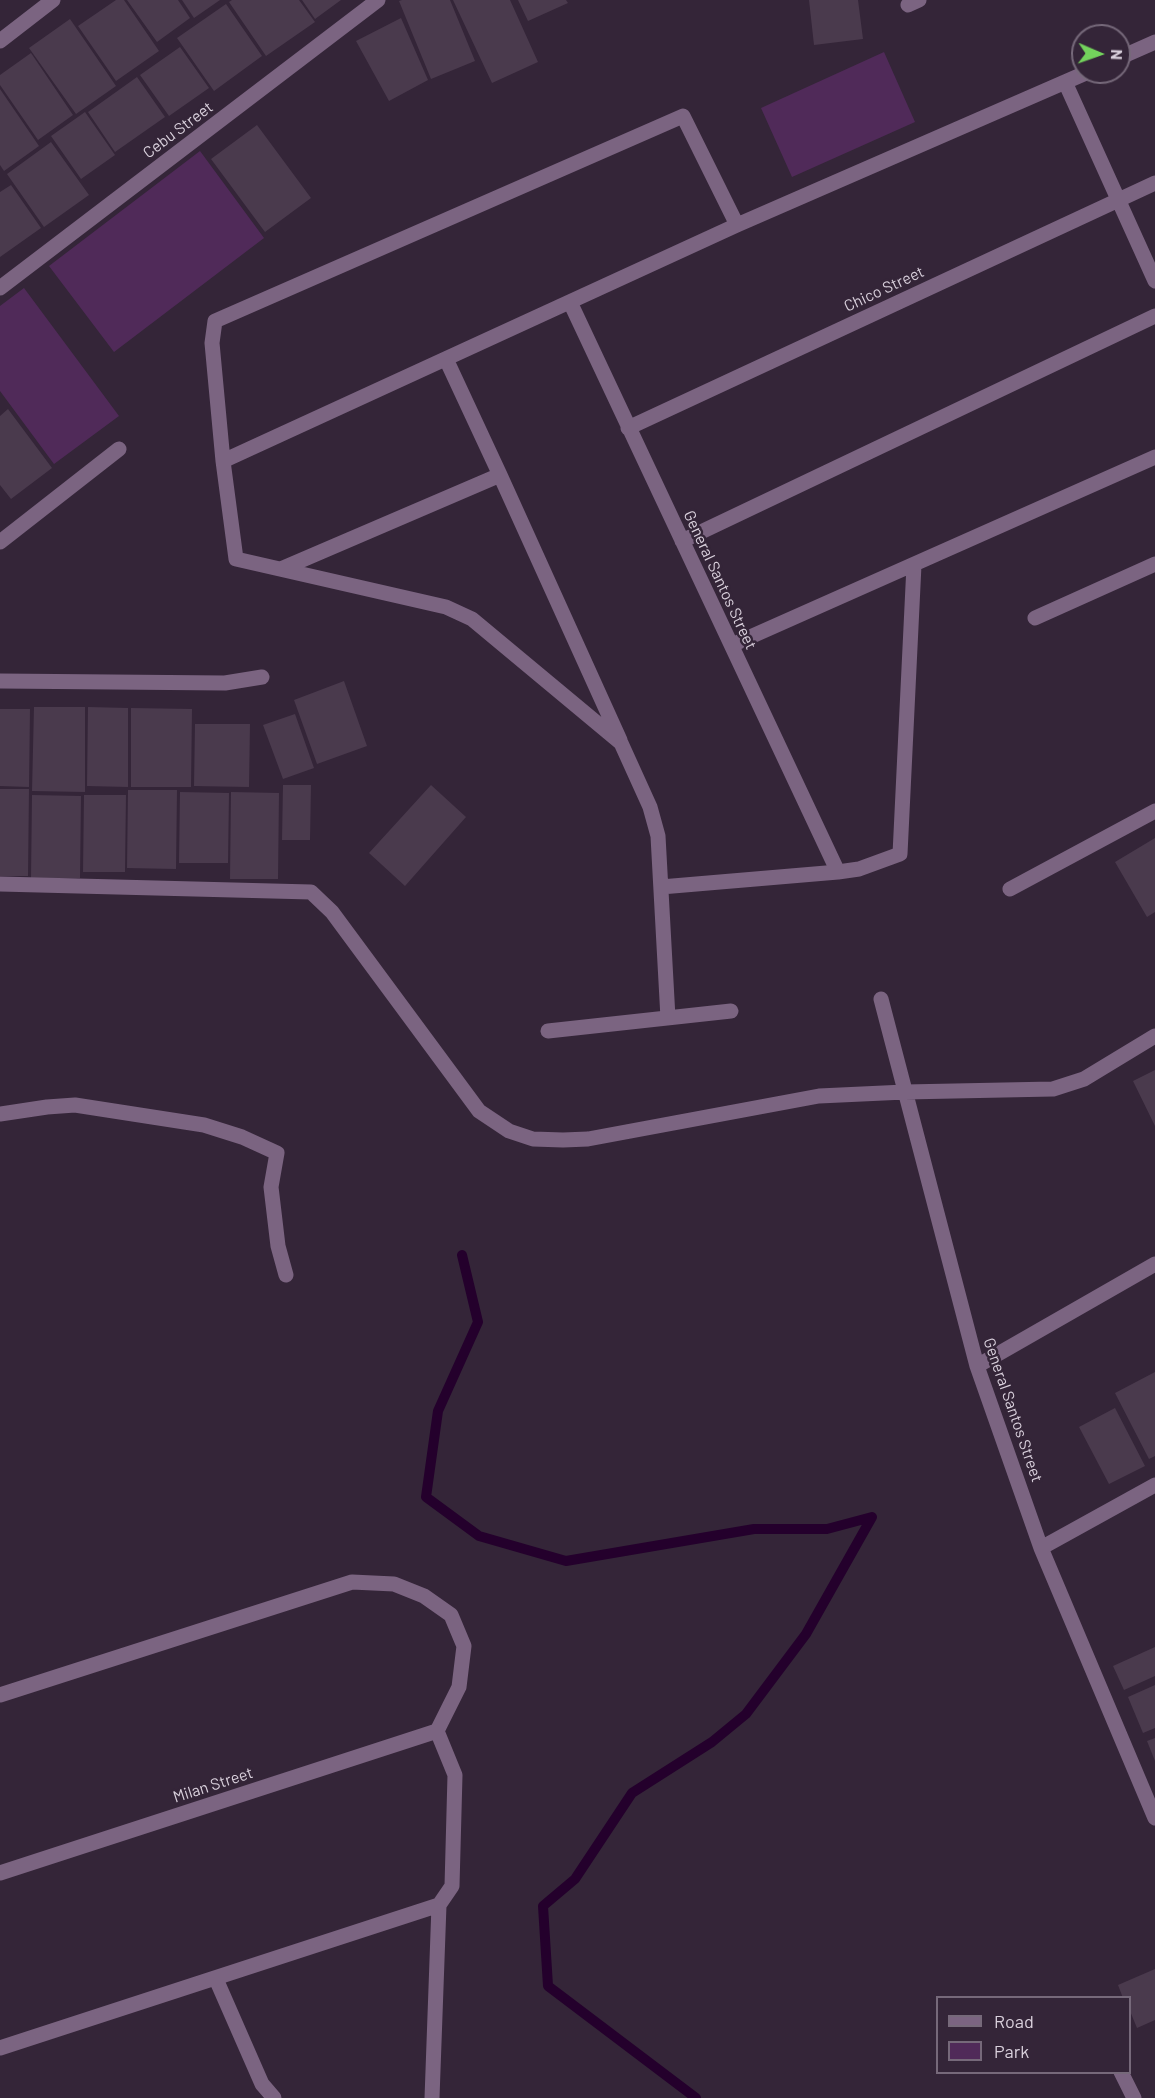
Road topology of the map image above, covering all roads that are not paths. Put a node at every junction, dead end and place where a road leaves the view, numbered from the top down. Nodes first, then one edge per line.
1 (53, 0) edge
2 (378, 0) edge
3 (0, 41) edge
4 (1155, 42) edge
5 (1131, 53) edge
6 (1071, 79) edge
7 (1065, 82) junction
8 (1155, 183) edge
9 (1119, 199) junction
10 (737, 225) junction
11 (1155, 281) edge
12 (0, 288) edge
13 (570, 302) junction
14 (1155, 316) edge
15 (446, 359) junction
16 (628, 428) junction
17 (119, 449) dead end
18 (1155, 457) edge
19 (223, 461) junction
20 (500, 475) junction
21 (682, 541) junction
22 (0, 542) edge
23 (1155, 564) edge
24 (914, 565) junction
25 (281, 570) junction
26 (1035, 618) dead end
27 (732, 645) junction
28 (262, 677) dead end
29 (0, 681) edge
30 (621, 743) junction
31 (1155, 811) edge
32 (838, 872) junction
33 (0, 884) edge
34 (661, 887) junction
35 (1010, 889) dead end
36 (881, 999) dead end
37 (731, 1011) dead end
38 (668, 1018) junction
39 (548, 1031) dead end
40 (1155, 1036) edge
41 (905, 1092) junction
42 (0, 1114) edge
43 (1155, 1264) edge
44 (286, 1275) dead end
45 (977, 1366) junction
46 (1155, 1485) edge
47 (1041, 1548) junction
48 (0, 1695) edge
49 (437, 1731) junction
50 (1155, 1818) edge
51 (0, 1873) edge
52 (439, 1905) junction
53 (216, 1979) junction
54 (0, 2048) edge
55 (1122, 2074) edge
56 (274, 2098) edge
57 (432, 2098) edge
58 (1134, 2098) edge

1 - 3 street
2 - 12 street, Cebu Street
4 - 5 street
6 - 7 street
7 - 9 street
7 - 10 street
8 - 9 street, Chico Street
9 - 11 street
9 - 16 street, Chico Street
10 - 13 street
10 - 19 street
13 - 15 street
13 - 16 street, General Santos Street
14 - 21 street
15 - 19 street
15 - 20 street
16 - 21 street, General Santos Street
17 - 22 street
18 - 24 street
19 - 25 street
20 - 25 street
20 - 30 street
21 - 27 street, General Santos Street
23 - 26 street
24 - 27 street
24 - 32 street
25 - 30 street
27 - 32 street, General Santos Street
28 - 29 street
30 - 34 street
31 - 35 street
32 - 34 street
33 - 41 street
34 - 38 street
36 - 41 street, General Santos Street
37 - 38 street
38 - 39 street
40 - 41 street
41 - 45 street, General Santos Street
42 - 44 street
43 - 45 street
45 - 47 street, General Santos Street
46 - 47 street
47 - 50 street, General Santos Street
48 - 49 street
49 - 51 street, Milan Street
49 - 52 street
52 - 53 street
52 - 57 street
53 - 54 street
53 - 56 street
55 - 58 street

